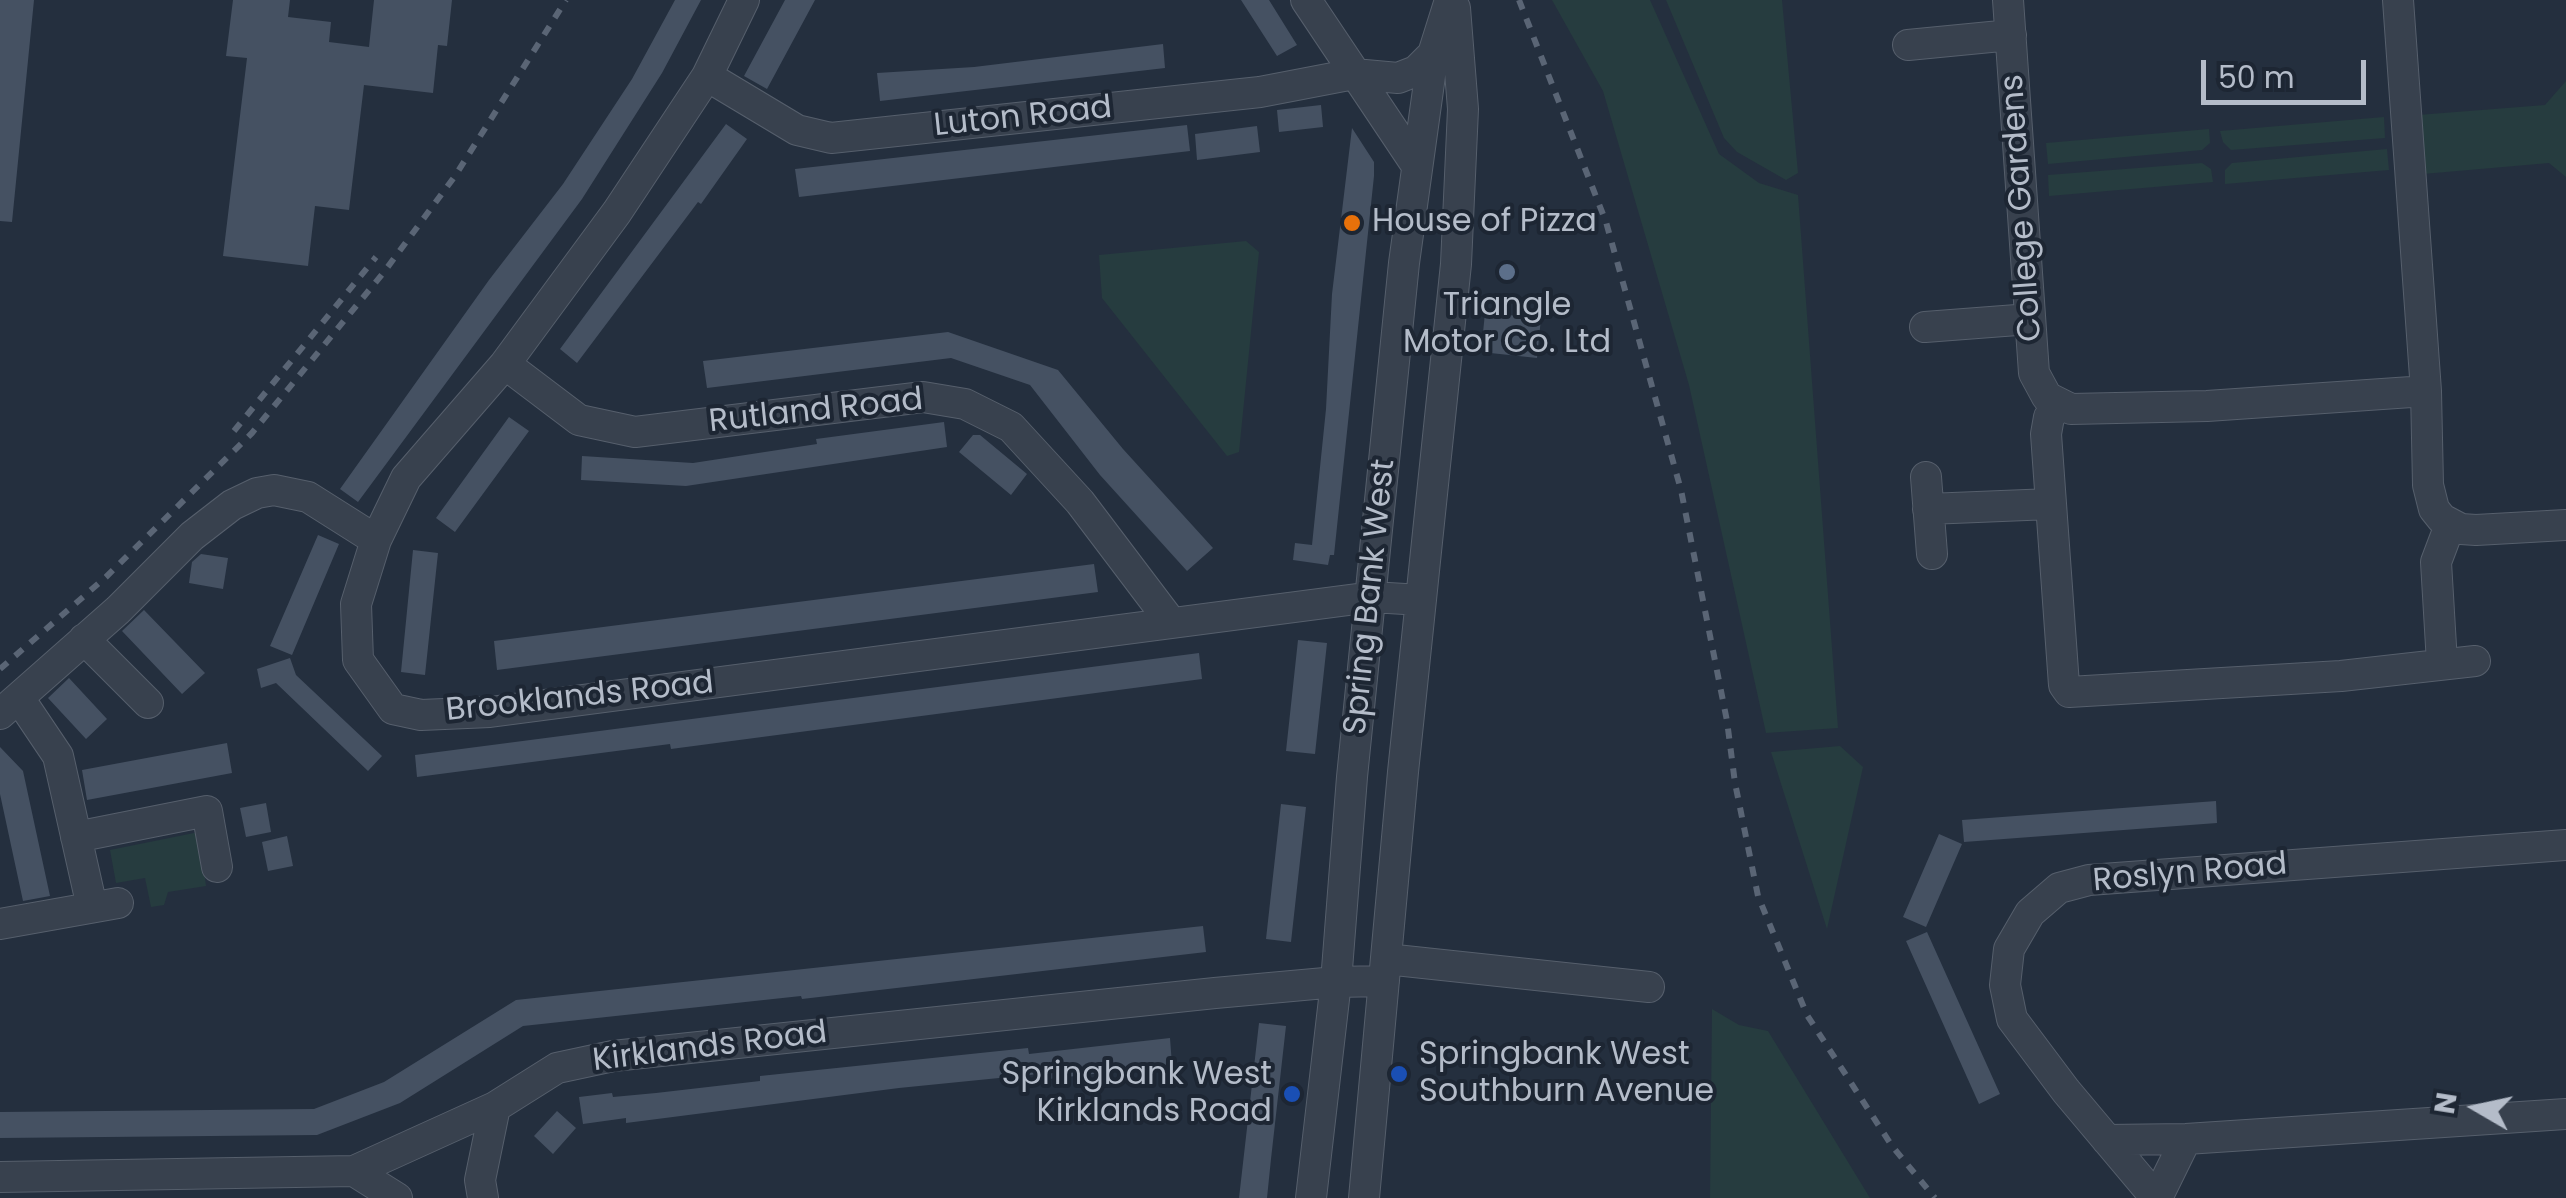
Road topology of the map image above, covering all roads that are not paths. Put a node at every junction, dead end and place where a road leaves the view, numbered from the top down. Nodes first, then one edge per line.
1 (744, 0) edge
2 (1306, 0) edge
3 (1452, 0) edge
4 (2008, 0) edge
5 (2398, 0) edge
6 (2011, 36) junction
7 (1908, 45) dead end
8 (1433, 54) junction
9 (1354, 74) junction
10 (707, 76) junction
11 (1418, 166) junction
12 (2030, 319) junction
13 (1925, 327) dead end
14 (505, 364) junction
15 (2426, 391) junction
16 (2060, 404) junction
17 (1926, 476) dead end
18 (2051, 504) junction
19 (1928, 509) junction
20 (2450, 525) junction
21 (2566, 525) edge
22 (376, 540) junction
23 (1932, 554) dead end
24 (1372, 597) junction
25 (1420, 600) junction
26 (1170, 622) junction
27 (84, 640) junction
28 (2475, 661) dead end
29 (2442, 663) junction
30 (148, 704) dead end
31 (10, 706) edge
32 (76, 837) junction
33 (2566, 844) edge
34 (217, 867) dead end
35 (0, 924) edge
36 (1385, 970) junction
37 (1336, 982) junction
38 (1649, 987) dead end
39 (495, 1107) junction
40 (2566, 1114) edge
41 (2186, 1139) junction
42 (2107, 1140) junction
43 (354, 1172) junction
44 (0, 1177) edge
45 (397, 1198) edge
46 (483, 1198) edge
47 (1311, 1198) edge
48 (1364, 1198) edge
49 (2157, 1198) edge

1 - 10 street, Brooklands Road
2 - 9 street
3 - 8 street, Spring Bank West
3 - 25 street, Spring Bank West
4 - 6 street, College Gardens
5 - 15 street
6 - 7 street
6 - 12 street, College Gardens
8 - 9 street, Luton Road
8 - 11 street, Spring Bank West
9 - 10 street, Luton Road
9 - 11 street
10 - 14 street, Brooklands Road
11 - 24 street, Spring Bank West
12 - 13 street
12 - 16 street, College Gardens
14 - 22 street, Brooklands Road
14 - 26 street, Rutland Road
15 - 16 street
15 - 20 street
16 - 18 street
17 - 19 street
18 - 19 street
18 - 29 street
19 - 23 street
20 - 21 street
20 - 29 street
22 - 26 street, Brooklands Road
22 - 27 street
24 - 25 street, Brooklands Road
24 - 26 street, Brooklands Road
24 - 37 street, Spring Bank West
25 - 36 street, Spring Bank West
27 - 30 street
27 - 31 street
28 - 29 street
31 - 32 street
32 - 34 street
32 - 35 street
33 - 42 street, Roslyn Road
36 - 37 street, Kirklands Road
36 - 38 street, Kirklands Road
36 - 48 street, Spring Bank West
37 - 39 street, Kirklands Road
37 - 47 street, Spring Bank West
39 - 43 street, Kirklands Road
39 - 46 street
40 - 41 street
41 - 42 street
41 - 49 street
42 - 49 street, Roslyn Road
43 - 44 street, Kirklands Road
43 - 45 street

